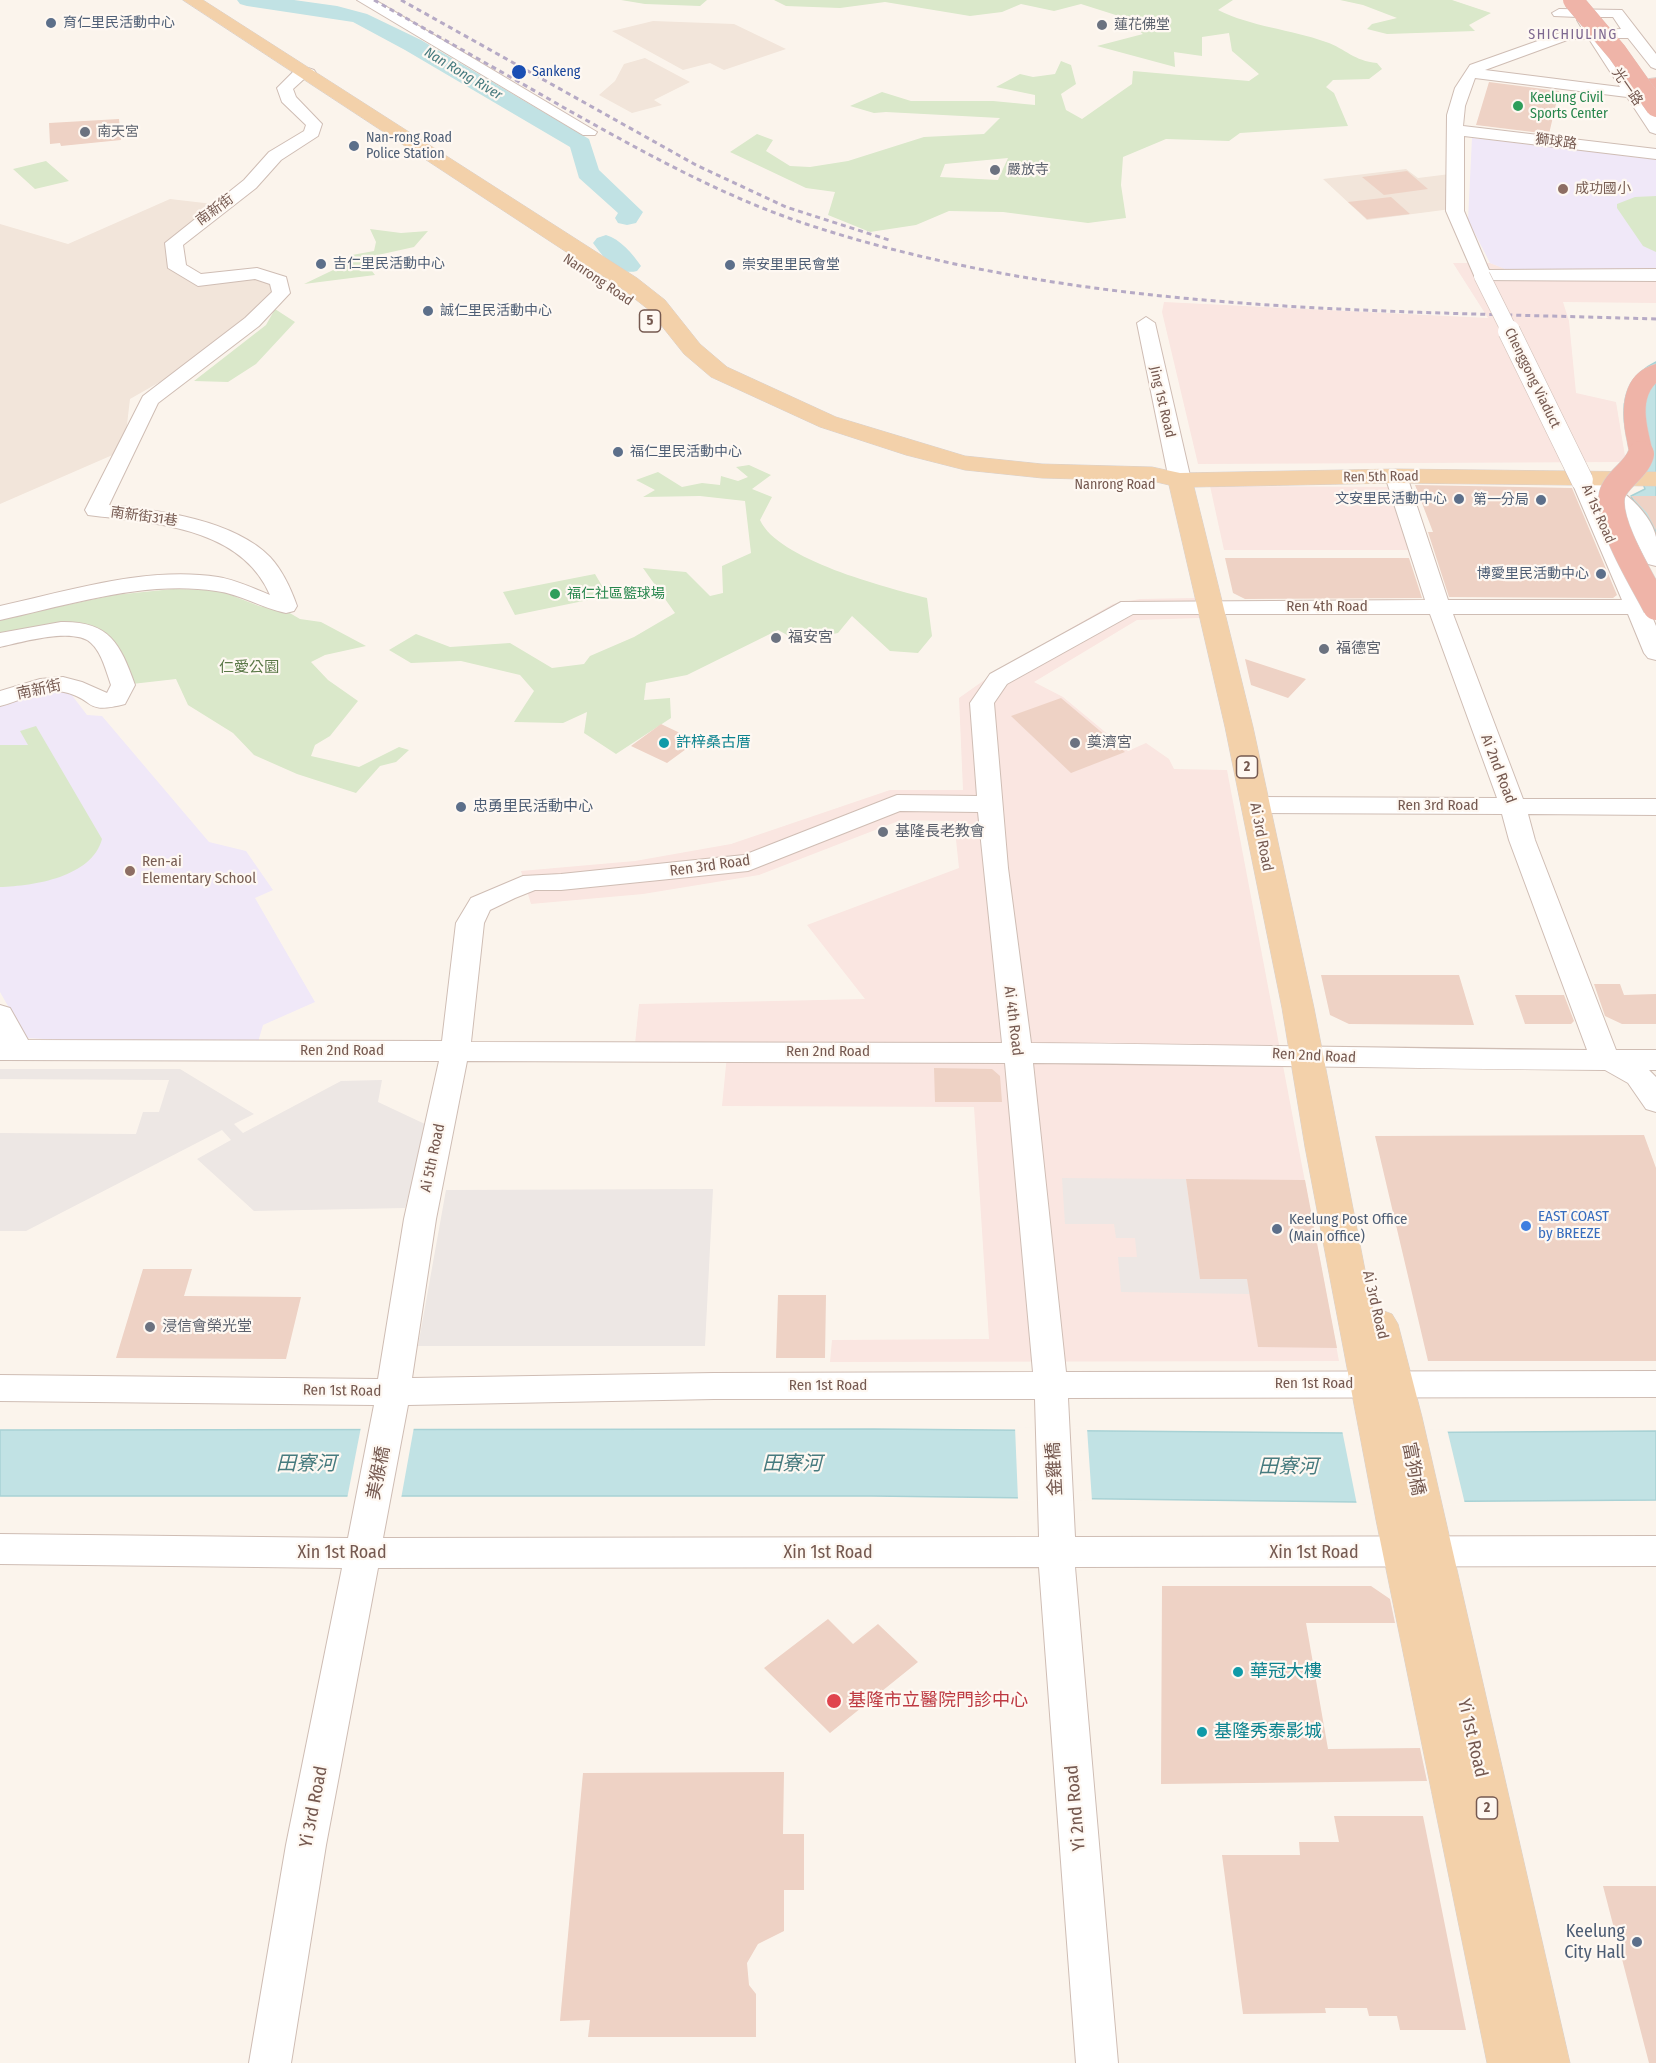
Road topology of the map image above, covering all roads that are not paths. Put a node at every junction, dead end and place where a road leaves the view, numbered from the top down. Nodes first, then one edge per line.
1 (174, 0) edge
2 (191, 0) edge
3 (364, 0) edge
4 (1581, 4) edge
5 (1559, 13) dead end
6 (1591, 32) junction
7 (1630, 33) junction
8 (1656, 64) edge
9 (1469, 73) junction
10 (304, 74) junction
11 (1655, 84) edge
12 (1630, 93) junction
13 (1656, 107) edge
14 (1656, 129) edge
15 (1456, 130) junction
16 (589, 132) dead end
17 (1656, 154) edge
18 (1656, 275) edge
19 (1482, 276) junction
20 (273, 304) joint
21 (1146, 323) dead end
22 (1656, 371) edge
23 (1656, 388) edge
24 (1656, 453) edge
25 (1396, 476) junction
26 (1656, 479) edge
27 (1180, 480) junction
28 (1582, 480) junction
29 (1656, 559) edge
30 (1656, 584) edge
31 (1211, 607) junction
32 (1440, 607) junction
33 (1650, 607) edge
34 (0, 613) edge
35 (0, 640) edge
36 (1656, 653) edge
37 (1013, 670) joint
38 (0, 699) edge
39 (992, 804) junction
40 (1255, 806) junction
41 (1513, 806) junction
42 (1656, 807) edge
43 (470, 923) joint
44 (0, 1015) edge
45 (10, 1050) edge
46 (455, 1052) junction
47 (1018, 1053) junction
48 (1307, 1054) junction
49 (1605, 1059) junction
50 (1656, 1060) edge
51 (1656, 1102) edge
52 (1382, 1384) junction
53 (1656, 1384) edge
54 (1051, 1386) junction
55 (0, 1388) edge
56 (392, 1392) junction
57 (0, 1549) edge
58 (1656, 1551) edge
59 (364, 1553) junction
60 (1057, 1553) junction
61 (1417, 1553) junction
62 (270, 2063) edge
63 (1097, 2063) edge
64 (1512, 2063) edge
65 (1545, 2063) edge

1 - 10 main road, Nanrong Road / 5
2 - 10 main road, Nanrong Road / 5
3 - 16 street
4 - 5 street
4 - 6 street, 光一路
4 - 7 street
4 - 11 highway
4 - 13 highway, bridge
6 - 7 street
6 - 9 street
6 - 12 street, 光一路
7 - 8 street
9 - 12 street
9 - 15 street
10 - 20 street, 南新街
10 - 27 main road, Nanrong Road / 5
12 - 14 street, 光一路
15 - 17 street, 獅球路
15 - 19 street, Chenggong Viaduct
18 - 19 street
19 - 28 street, Chenggong Viaduct, bridge
20 - 34 street, 南新街31巷
21 - 27 street, Jing 1st Road
22 - 33 highway, bridge
23 - 24 highway
24 - 30 highway
25 - 27 main road, Ren 5th Road
25 - 28 main road, Ren 5th Road
25 - 32 street, Ai 2nd Road
26 - 28 main road, Ren 5th Road
27 - 31 main road, Ai 3rd Road / 2
28 - 29 street, Ai 1st Road
28 - 33 street, Ai 1st Road
31 - 32 street, Ren 4th Road
31 - 37 street, Ren 4th Road
31 - 40 main road, Ai 3rd Road / 2
32 - 33 street, Ren 4th Road
32 - 41 street, Ai 2nd Road
33 - 36 street, Ai 1st Road
35 - 38 street, 南新街
37 - 39 street, Ai 4th Road
39 - 43 street, Ren 3rd Road
39 - 47 street, Ai 4th Road
40 - 41 street, Ren 3rd Road
40 - 48 main road, Ai 3rd Road / 2
41 - 42 street, Ren 3rd Road
41 - 49 street, Ai 2nd Road
43 - 46 street, Ai 5th Road
44 - 45 street
45 - 46 street, Ren 2nd Road
46 - 47 street, Ren 2nd Road
46 - 56 street, Ai 5th Road
47 - 48 street, Ren 2nd Road
47 - 54 street, Ai 4th Road
48 - 49 street, Ren 2nd Road
48 - 52 main road, Ai 3rd Road / 2
49 - 50 street, Ren 2nd Road
49 - 51 street
52 - 53 street, Ren 1st Road
52 - 54 street, Ren 1st Road
52 - 61 main road, 富狗橋 / 2
54 - 56 street, Ren 1st Road
54 - 60 street, 金雞橋
55 - 56 street, Ren 1st Road
56 - 59 street, 美猴橋
57 - 59 street, Xin 1st Road
58 - 61 street, Xin 1st Road
59 - 60 street, Xin 1st Road
59 - 62 street, Yi 3rd Road
60 - 61 street, Xin 1st Road
60 - 63 street, Yi 2nd Road
61 - 64 main road, Yi 1st Road / 2
61 - 65 main road, Yi 1st Road / 2

